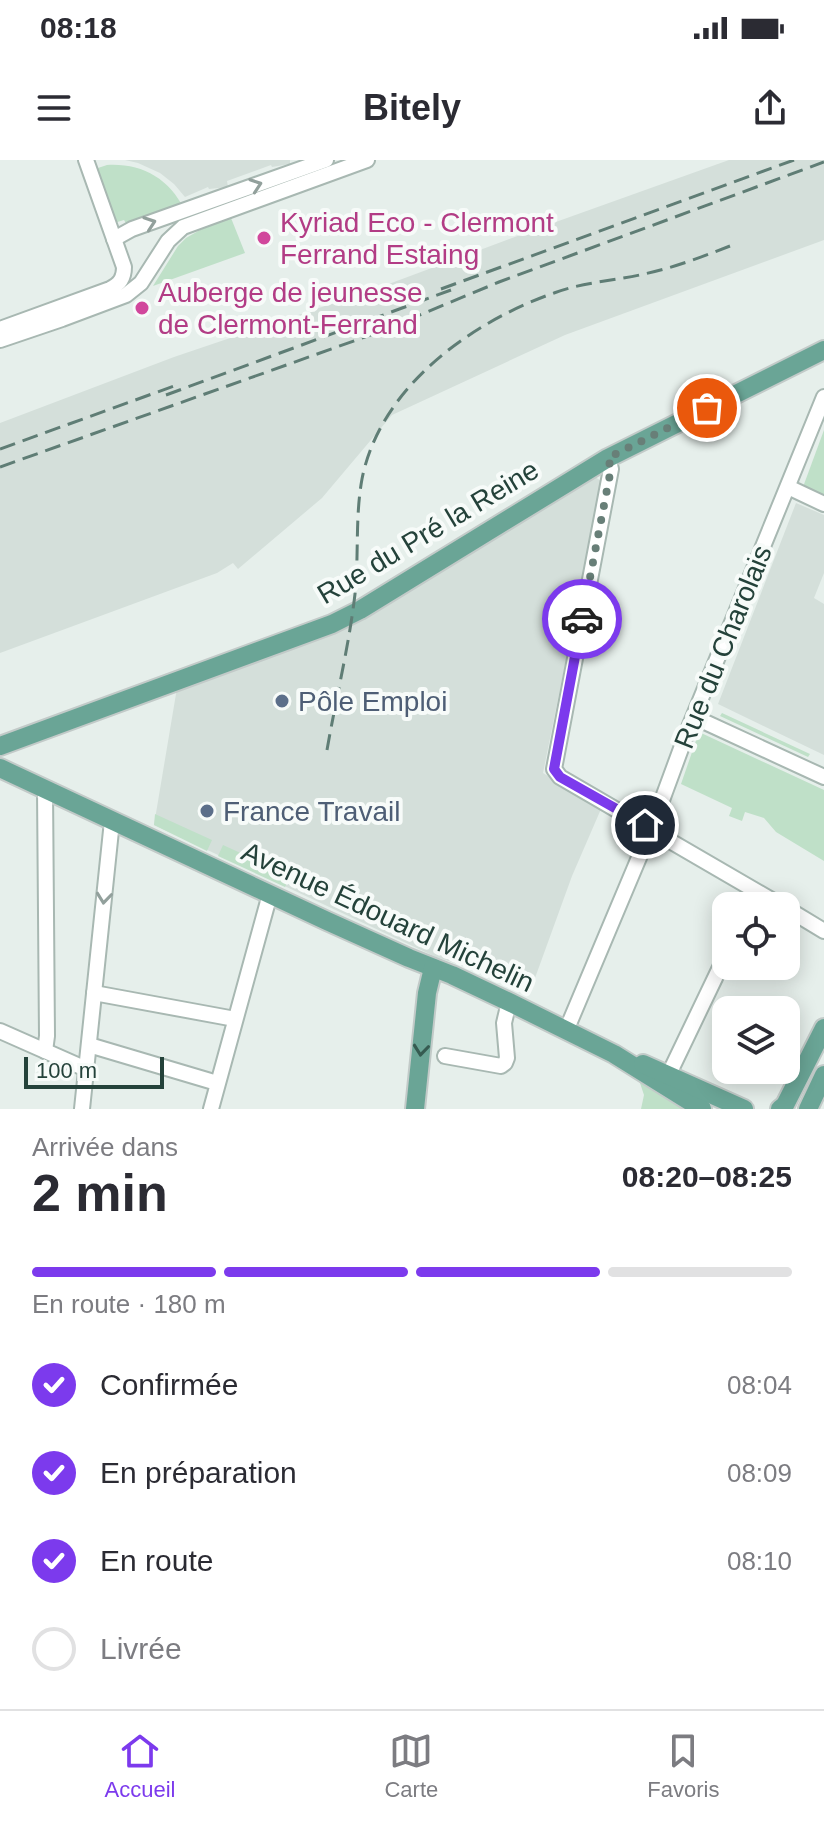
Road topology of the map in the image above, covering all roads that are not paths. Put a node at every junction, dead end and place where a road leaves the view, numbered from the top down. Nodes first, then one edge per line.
1 (86, 160) edge
2 (326, 160) edge
3 (367, 160) edge
4 (114, 239) junction
5 (0, 329) edge
6 (0, 340) edge
7 (824, 350) edge
8 (824, 397) edge
9 (608, 458) junction
10 (788, 487) junction
11 (824, 504) edge
12 (694, 717) junction
13 (0, 746) edge
14 (0, 768) edge
15 (824, 777) edge
16 (45, 790) junction
17 (112, 821) junction
18 (651, 829) junction
19 (757, 890) joint
20 (760, 892) edge
21 (270, 894) junction
22 (800, 917) edge
23 (824, 931) edge
24 (433, 968) junction
25 (714, 980) edge
26 (94, 993) junction
27 (509, 1002) junction
28 (235, 1019) junction
29 (824, 1028) edge
30 (0, 1031) edge
31 (566, 1031) junction
32 (89, 1045) junction
33 (45, 1051) junction
34 (614, 1054) junction
35 (445, 1056) dead end
36 (86, 1069) junction
37 (669, 1074) junction
38 (823, 1078) edge
39 (217, 1083) junction
40 (82, 1109) edge
41 (211, 1109) edge
42 (415, 1109) edge
43 (702, 1109) edge
44 (744, 1109) edge
45 (780, 1109) edge
46 (808, 1109) edge

1 - 4 street
4 -> 2 street
3 - 6 street
4 - 5 street
7 - 9 main road, Rue du Pré la Reine
8 - 10 street, Rue du Charolais
9 - 13 main road, Rue du Pré la Reine
9 - 18 street
10 - 11 street
10 - 12 street, Rue du Charolais
12 - 15 street
12 - 18 street, Rue du Charolais
14 - 16 main road, Avenue Édouard Michelin
16 - 17 main road, Avenue Édouard Michelin
16 - 33 street
17 - 21 main road, Avenue Édouard Michelin
17 -> 26 street
18 - 19 street
18 - 31 street, Rue du Charolais
19 - 20 street
21 - 24 main road, Avenue Édouard Michelin
21 - 28 street
22 - 23 street
24 - 27 main road, Avenue Édouard Michelin
24 -> 42 main road
25 - 37 street
26 - 28 street
26 - 32 street
27 - 31 main road, Avenue Édouard Michelin
27 - 35 street
28 - 39 street
29 - 45 main road
30 - 33 street
31 - 34 main road, Avenue Édouard Michelin
32 - 36 street
32 - 39 street
33 - 36 street
34 - 37 main road
34 - 43 main road, Avenue Édouard Michelin
36 - 40 street
37 - 44 main road
38 - 46 main road
39 - 41 street

